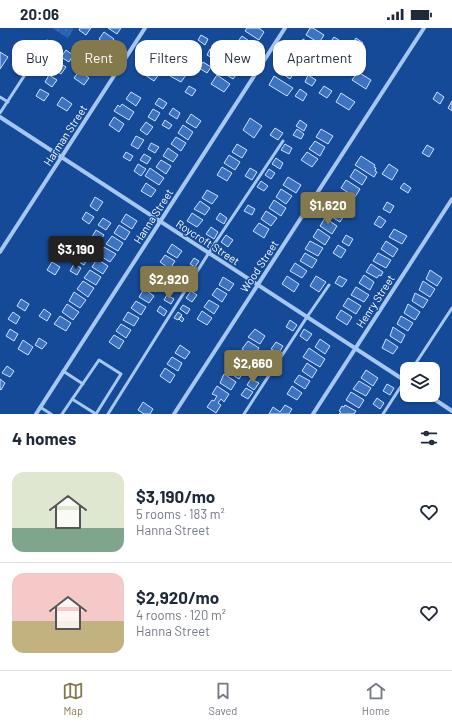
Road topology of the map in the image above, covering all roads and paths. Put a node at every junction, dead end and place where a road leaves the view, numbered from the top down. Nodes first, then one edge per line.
1 (145, 28) edge
2 (285, 28) edge
3 (424, 28) edge
4 (25, 76) edge
5 (0, 96) edge
6 (8, 102) junction
7 (0, 113) edge
8 (0, 117) edge
9 (283, 141) dead end
10 (62, 157) junction
11 (452, 199) edge
12 (160, 221) junction
13 (0, 252) edge
14 (210, 253) junction
15 (258, 284) junction
16 (329, 285) dead end
17 (452, 308) edge
18 (307, 317) junction
19 (356, 347) junction
20 (417, 362) edge
21 (63, 371) junction
22 (400, 376) edge
23 (83, 384) junction
24 (400, 389) edge
25 (72, 399) junction
26 (438, 402) edge
27 (40, 407) junction
28 (452, 411) edge
29 (36, 414) edge
30 (51, 414) edge
31 (62, 414) edge
32 (108, 414) edge
33 (174, 414) edge
34 (244, 414) edge
35 (313, 414) edge
36 (383, 414) edge

1 - 10 street, Harman Street
2 - 12 street, Hanna Street
3 - 15 street, Wood Street
4 - 6 lane
5 - 6 lane
6 - 7 lane
8 - 10 street, Roycroft Street
9 - 14 lane
10 - 12 street, Roycroft Street
10 - 13 street, Harman Street
11 - 19 street, Henry Street
12 - 14 street, Roycroft Street
12 - 21 street, Hanna Street
14 - 15 street, Roycroft Street
14 - 32 lane
15 - 18 street, Roycroft Street
15 - 33 street, Wood Street
16 - 18 lane
17 - 20 lane
18 - 19 street, Roycroft Street
18 - 34 lane
19 - 22 street, Roycroft Street
19 - 35 street, Henry Street
21 - 23 lane
21 - 27 street, Hanna Street
23 - 25 lane
23 - 25 lane
24 - 36 lane
25 - 31 lane
26 - 28 street
27 - 29 street, Hanna Street
27 - 30 lane

